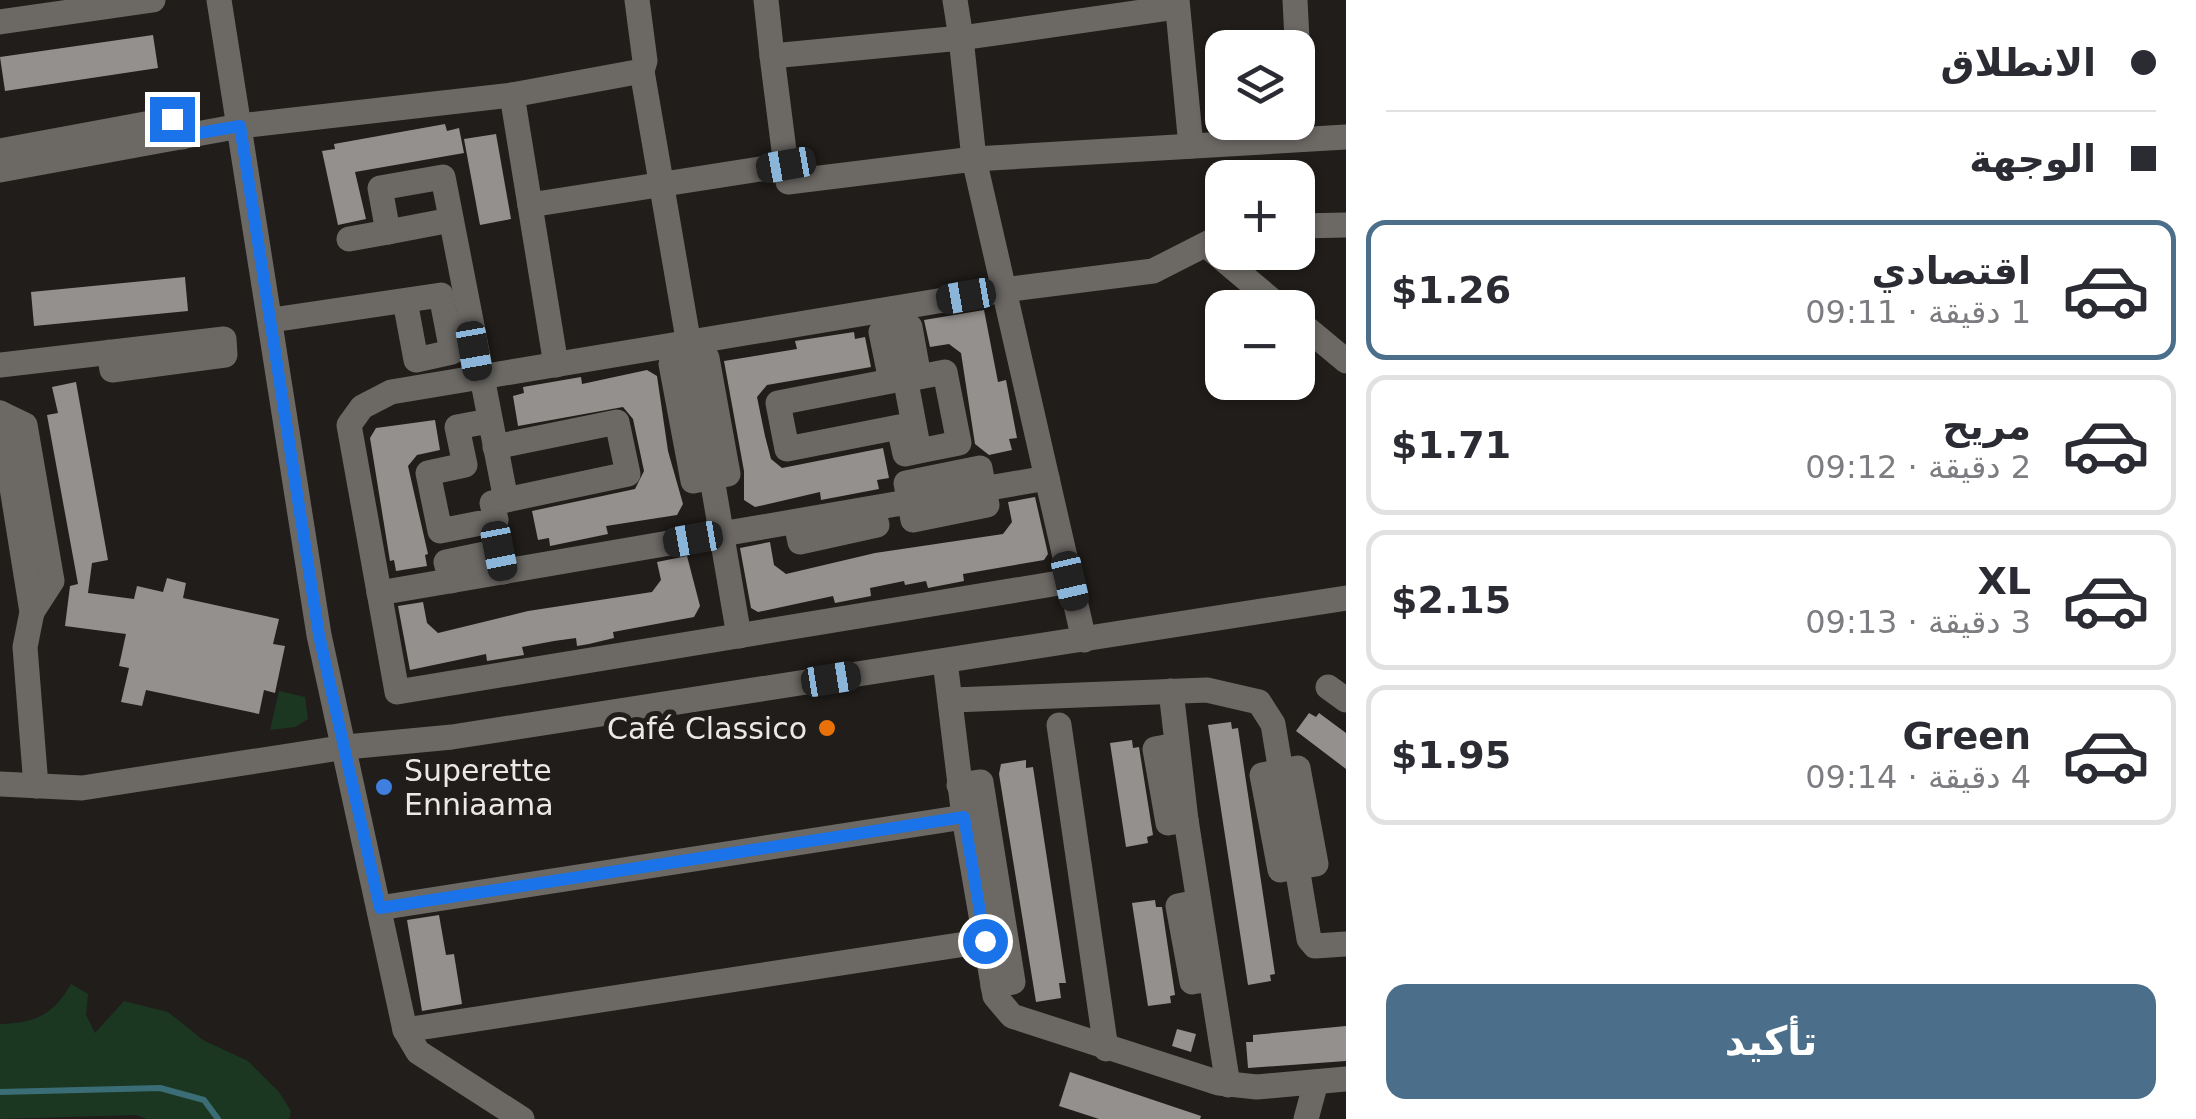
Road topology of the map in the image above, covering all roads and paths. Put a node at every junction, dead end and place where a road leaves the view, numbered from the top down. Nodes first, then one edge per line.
1 (153, 0) edge
2 (219, 0) edge
3 (637, 0) edge
4 (766, 0) edge
5 (955, 0) edge
6 (1295, 0) edge
7 (109, 3) edge
8 (1177, 4) edge
9 (48, 7) edge
10 (0, 22) edge
11 (1297, 30) edge
12 (961, 38) junction
13 (772, 56) junction
14 (642, 71) junction
15 (512, 95) junction
16 (240, 126) junction
17 (182, 136) junction
18 (1346, 136) edge
19 (1315, 138) edge
20 (1286, 140) edge
21 (1191, 146) junction
22 (0, 151) edge
23 (974, 159) junction
24 (786, 165) junction
25 (0, 170) edge
26 (662, 187) junction
27 (530, 205) junction
28 (450, 220) junction
29 (1346, 225) edge
30 (1315, 226) edge
31 (388, 232) junction
32 (349, 239) dead end
33 (1205, 245) edge
34 (1243, 270) edge
35 (1004, 290) junction
36 (1263, 290) edge
37 (405, 301) dead end
38 (894, 319) junction
39 (272, 320) junction
40 (1315, 335) edge
41 (109, 352) dead end
42 (687, 352) junction
43 (1346, 361) edge
44 (556, 365) junction
45 (0, 366) edge
46 (479, 377) junction
47 (0, 413) edge
48 (489, 420) junction
49 (495, 448) junction
50 (919, 451) junction
51 (710, 478) junction
52 (1047, 478) junction
53 (6, 484) edge
54 (984, 489) junction
55 (506, 500) junction
56 (910, 502) junction
57 (721, 534) junction
58 (1070, 581) junction
59 (380, 593) junction
60 (1346, 598) edge
61 (32, 612) junction
62 (739, 636) junction
63 (1084, 640) junction
64 (944, 661) junction
65 (1171, 691) junction
66 (952, 700) junction
67 (1059, 725) dead end
68 (346, 747) junction
69 (1281, 771) junction
70 (0, 784) edge
71 (36, 786) junction
72 (959, 786) junction
73 (964, 817) junction
74 (1296, 867) junction
75 (380, 908) junction
76 (985, 941) junction
77 (1346, 944) edge
78 (993, 986) junction
79 (405, 1030) junction
80 (1106, 1049) junction
81 (1346, 1079) edge
82 (1316, 1082) junction
83 (1228, 1085) junction
84 (522, 1119) edge
85 (1306, 1119) edge

1 - 7 street
2 - 16 street
3 - 14 street
4 - 13 street
5 - 12 street
6 - 11 street
7 - 9 street
8 - 12 street
8 - 21 street
9 - 10 street
12 - 13 street
12 - 23 street
13 - 24 street
14 - 15 street
14 - 26 street
15 - 16 street
15 - 27 street
16 - 17 street
16 - 39 street
17 - 22 street
17 - 25 street
18 - 19 street
20 - 21 street
21 - 23 street
23 - 24 street
23 - 35 street
24 - 26 street
26 - 27 street
26 - 42 street
27 - 44 street
28 - 31 street
28 - 31 street
28 - 46 street
29 - 30 street
31 - 32 street
33 - 35 street
34 - 36 street
35 - 38 street
35 - 52 street
37 - 39 street
38 - 42 street
38 - 50 street
38 - 50 street
38 - 50 street
39 - 68 street
40 - 43 street
41 - 45 street
42 - 44 street
42 - 51 street
42 - 51 street
44 - 46 street
46 - 48 street
46 - 59 street
47 - 53 street
47 - 61 street
48 - 49 street
48 - 55 street
49 - 55 street
49 - 55 street
51 - 57 street
52 - 54 street
52 - 58 street
53 - 61 street
54 - 56 street
54 - 56 street
56 - 57 street
57 - 59 street
57 - 62 street
58 - 62 street
58 - 63 street
59 - 62 street
60 - 63 street
61 - 71 street
63 - 64 street
64 - 66 street
64 - 68 street
65 - 66 street
65 - 69 street
65 - 83 street
66 - 72 street
67 - 80 street
68 - 71 street
68 - 75 street
69 - 74 street
69 - 74 street
70 - 71 street
72 - 73 street
72 - 78 street
73 - 75 street
73 - 76 street
74 - 77 street
75 - 79 street
76 - 78 street
76 - 79 street
78 - 80 street
79 - 84 street
80 - 83 street
81 - 82 street
82 - 83 street
82 - 85 street

